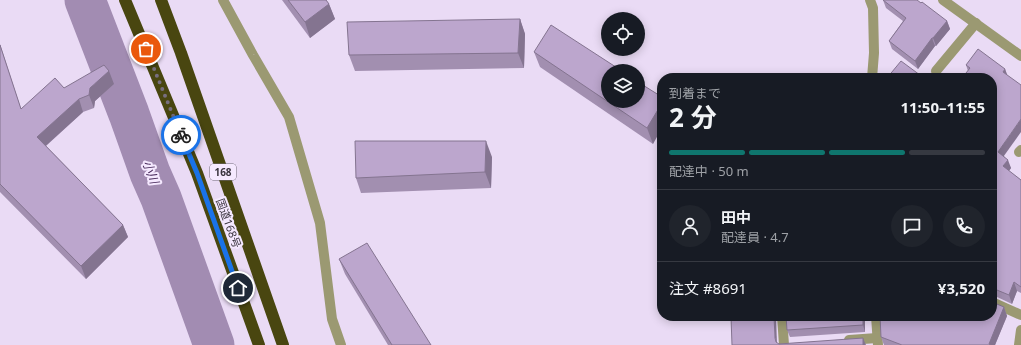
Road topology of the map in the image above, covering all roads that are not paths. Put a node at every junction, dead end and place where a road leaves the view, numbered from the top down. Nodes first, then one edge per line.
1 (125, 0) edge
2 (161, 0) edge
3 (223, 0) edge
4 (870, 0) edge
5 (943, 0) edge
6 (976, 23) junction
7 (1021, 56) edge
8 (936, 71) dead end
9 (872, 73) edge
10 (997, 304) edge
11 (1021, 315) edge
12 (783, 321) edge
13 (876, 321) edge
14 (1021, 330) edge
15 (838, 340) edge
16 (878, 341) edge
17 (786, 344) edge
18 (259, 345) edge
19 (283, 345) edge
20 (340, 345) edge
21 (1019, 345) edge

1 - 18 highway, 国道168号
2 - 19 highway, 国道168号 / 168
3 - 20 street
4 - 9 street
5 - 6 street
6 - 7 street
6 - 8 street
10 - 11 street
12 - 17 street
13 - 16 street
14 - 21 street
15 - 16 street

